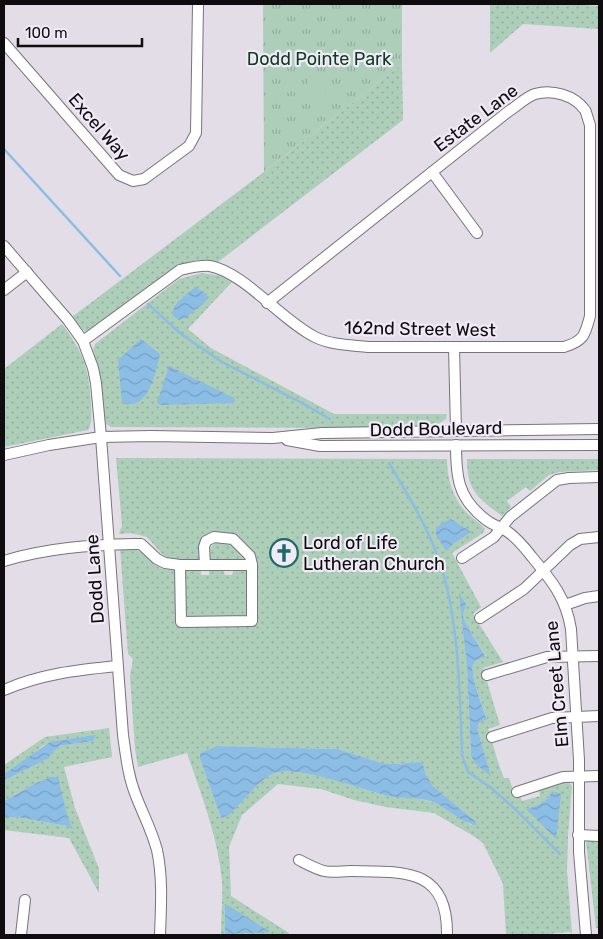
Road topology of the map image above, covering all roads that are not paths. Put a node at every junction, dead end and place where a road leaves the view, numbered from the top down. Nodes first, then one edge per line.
1 (198, 4) edge
2 (4, 43) edge
3 (432, 172) junction
4 (477, 233) dead end
5 (4, 246) edge
6 (27, 272) junction
7 (4, 290) edge
8 (267, 302) junction
9 (83, 342) junction
10 (454, 347) junction
11 (564, 347) joint
12 (599, 429) edge
13 (456, 431) junction
14 (101, 437) junction
15 (273, 438) junction
16 (456, 445) junction
17 (599, 445) edge
18 (4, 455) edge
19 (599, 478) edge
20 (501, 528) junction
21 (599, 537) edge
22 (109, 544) junction
23 (462, 558) dead end
24 (4, 561) edge
25 (180, 565) junction
26 (205, 565) junction
27 (252, 565) junction
28 (544, 571) junction
29 (599, 596) edge
30 (565, 605) junction
31 (480, 618) dead end
32 (573, 656) junction
33 (599, 656) edge
34 (117, 666) junction
35 (487, 675) dead end
36 (4, 690) edge
37 (576, 716) junction
38 (599, 716) edge
39 (492, 737) dead end
40 (580, 776) junction
41 (599, 776) edge
42 (517, 792) dead end
43 (578, 836) junction
44 (599, 836) edge
45 (299, 860) dead end
46 (25, 900) dead end
47 (21, 935) edge
48 (160, 935) edge
49 (447, 935) edge
50 (586, 935) edge

1 - 2 street, Excel Way
3 - 4 street
3 - 8 street, Estate Lane
3 - 11 street, Estate Lane
5 - 6 street, Dodd Lane
6 - 7 street
6 - 9 street, Dodd Lane
8 - 9 street, 162nd Street West
8 - 10 street, 162nd Street West
9 - 14 street, Dodd Lane
10 - 11 street, 162nd Street West
10 - 13 street
12 - 13 street, Dodd Boulevard
13 - 15 street, Dodd Boulevard
14 - 15 street, Dodd Boulevard
14 - 18 street, Dodd Boulevard
14 - 22 street, Dodd Lane
15 - 16 street, Dodd Boulevard
16 - 17 street, Dodd Boulevard
16 - 20 street, Elm Creet Lane
19 - 20 street
20 - 23 street
20 - 28 street, Elm Creet Lane
21 - 28 street
22 - 24 street
22 - 25 street
22 - 34 street, Dodd Lane
25 - 26 street
25 - 27 street
26 - 27 street
26 - 27 street
28 - 30 street, Elm Creet Lane
28 - 31 street
29 - 30 street
30 - 32 street, Elm Creet Lane
32 - 33 street
32 - 35 street
32 - 37 street, Elm Creet Lane
34 - 36 street
34 - 48 street, Dodd Lane
37 - 38 street
37 - 39 street
37 - 40 street, Elm Creet Lane
40 - 41 street
40 - 42 street
40 - 43 street, Elm Creet Lane
43 - 44 street
43 - 50 street, Elm Creet Lane
45 - 49 street
46 - 47 street

